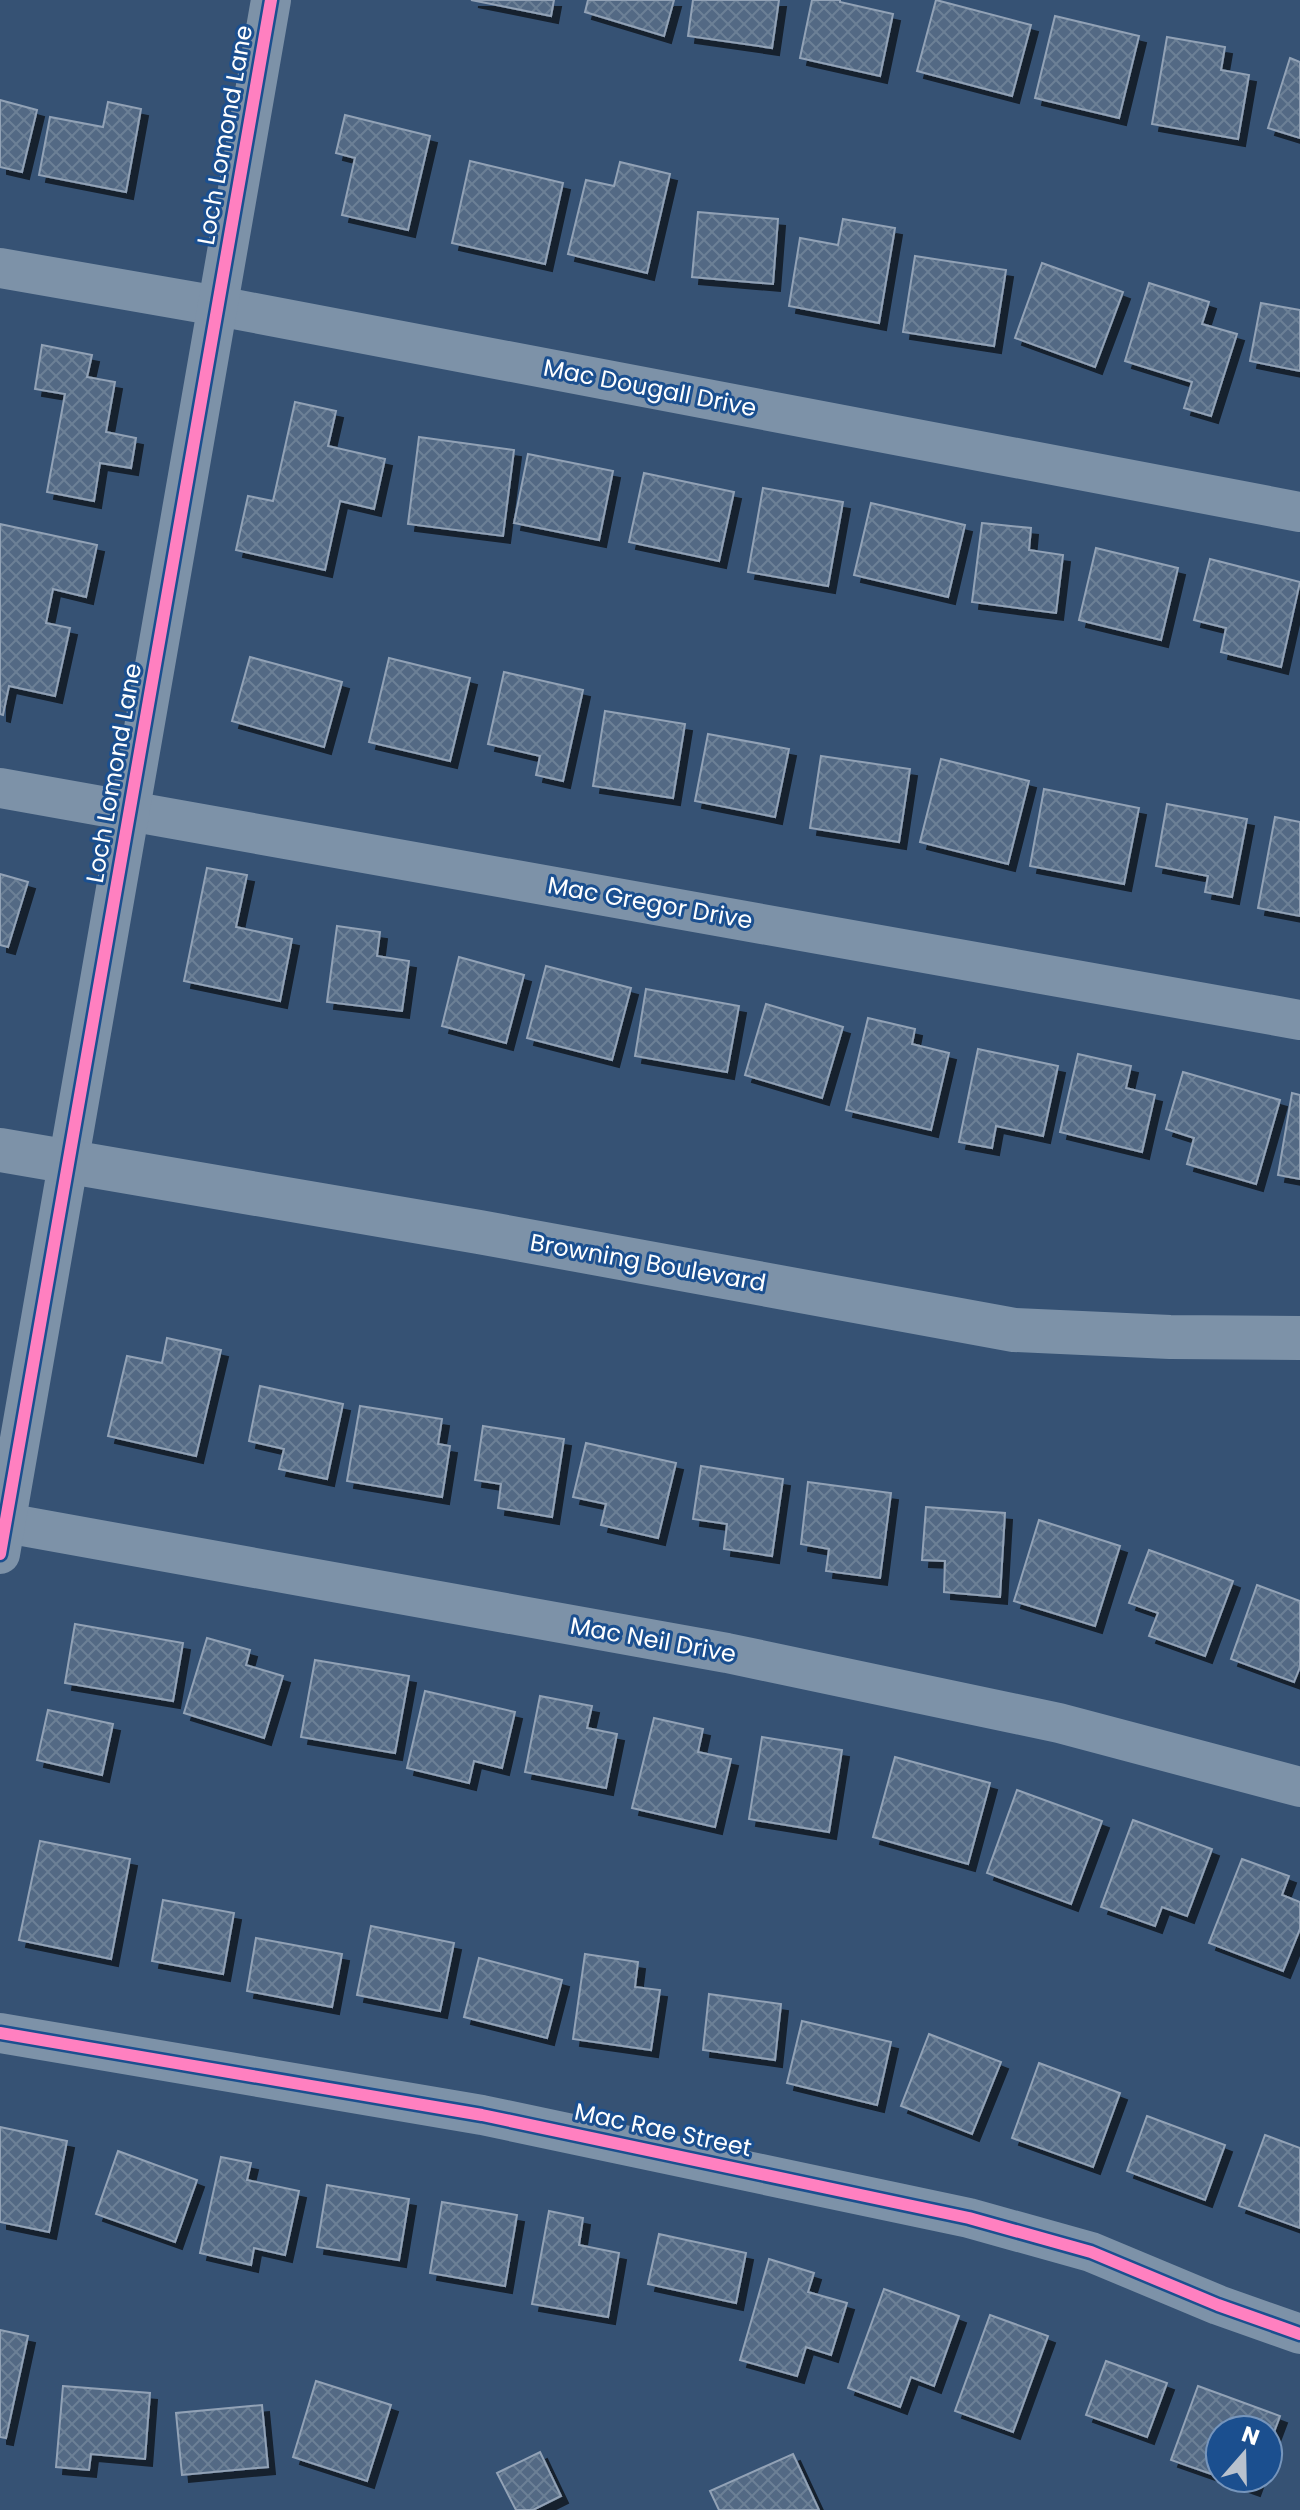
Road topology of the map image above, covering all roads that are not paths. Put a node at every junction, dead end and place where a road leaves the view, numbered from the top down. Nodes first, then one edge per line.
1 (271, 0) edge
2 (0, 268) edge
3 (218, 306) junction
4 (1300, 512) edge
5 (0, 788) edge
6 (130, 811) junction
7 (1300, 1020) edge
8 (0, 1150) edge
9 (68, 1163) junction
10 (1300, 1338) edge
11 (2, 1533) edge
12 (1300, 1787) edge
13 (0, 2033) edge
14 (1300, 2334) edge

1 - 3 street, Loch Lomond Lane
2 - 3 street, Mac Dougall Drive
3 - 4 street, Mac Dougall Drive
3 - 6 street, Loch Lomond Lane
5 - 6 street, Mac Gregor Drive
6 - 7 street, Mac Gregor Drive
6 - 9 street, Loch Lomond Lane
8 - 9 street, Browning Boulevard
9 - 10 street, Browning Boulevard
9 - 11 street, Loch Lomond Lane
11 - 12 street, Mac Neil Drive
13 - 14 street, Mac Rae Street

